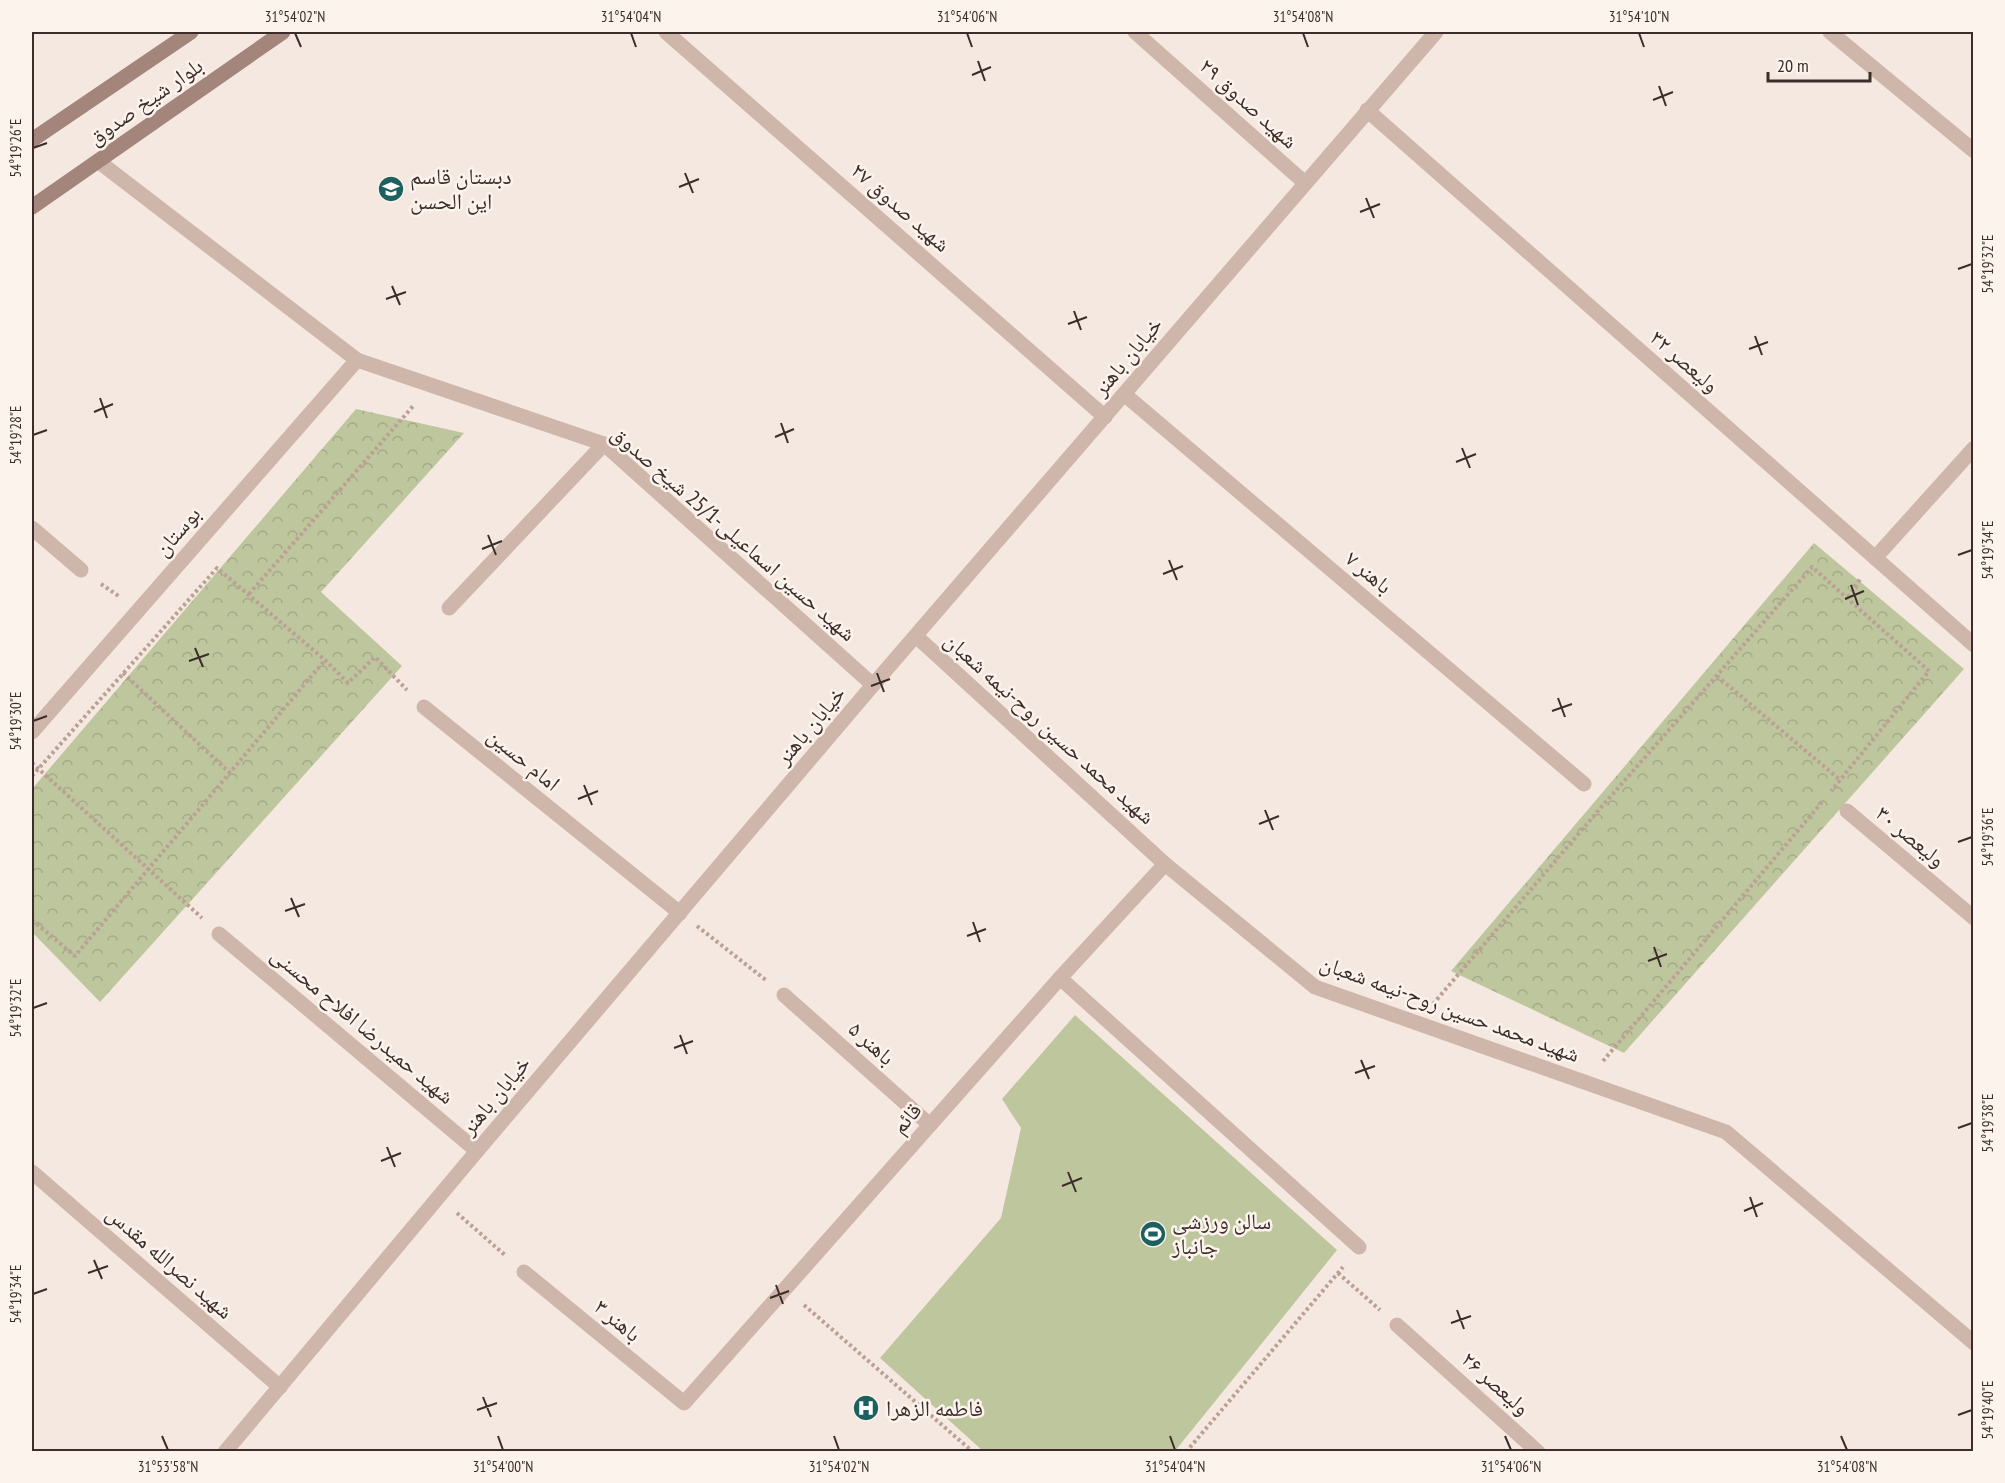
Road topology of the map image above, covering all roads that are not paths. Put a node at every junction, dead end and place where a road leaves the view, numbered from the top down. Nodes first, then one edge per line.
1 (191, 32) edge
2 (283, 32) edge
3 (666, 32) edge
4 (1136, 32) edge
5 (1436, 32) edge
6 (1830, 32) edge
7 (1367, 110) junction
8 (32, 140) edge
9 (1974, 151) edge
10 (98, 161) junction
11 (1305, 183) junction
12 (32, 207) edge
13 (357, 360) junction
14 (1124, 394) junction
15 (1105, 417) junction
16 (604, 444) junction
17 (1974, 448) edge
18 (32, 528) edge
19 (1875, 558) junction
20 (81, 570) road end
21 (449, 608) dead end
22 (917, 637) junction
23 (1974, 645) edge
24 (873, 685) junction
25 (424, 707) road end
26 (32, 732) edge
27 (1584, 784) dead end
28 (1847, 811) dead end
29 (1165, 864) junction
30 (680, 913) junction
31 (1974, 918) edge
32 (219, 934) road end
33 (1060, 978) junction
34 (784, 995) road end
35 (930, 1125) junction
36 (477, 1151) junction
37 (32, 1172) edge
38 (1359, 1246) road end
39 (524, 1272) road end
40 (1397, 1325) road end
41 (1974, 1343) edge
42 (280, 1387) junction
43 (684, 1403) joint
44 (225, 1452) edge
45 (1538, 1452) edge

1 - 8 street, بلوار شیخ صدوق
2 - 10 street, بلوار شیخ صدوق
3 - 15 street, شهید صدوق ۲۷
4 - 11 street, شهید صدوق ۲۹
5 - 7 street, خیابان باهنر
6 - 9 street
7 - 11 street, خیابان باهنر
7 - 19 street, ولیعصر ۳۲
10 - 12 street, بلوار شیخ صدوق
10 - 13 street, شهید حسین اسماعیلی-25/1 شیخ صدوق
11 - 14 street, خیابان باهنر
13 - 16 street, شهید حسین اسماعیلی-25/1 شیخ صدوق
13 - 26 street, بوستان
14 - 15 street, خیابان باهنر
14 - 27 street, باهنر ۷
15 - 22 street, خیابان باهنر
16 - 21 street
16 - 24 street, شهید حسین اسماعیلی-25/1 شیخ صدوق
17 - 19 street
18 - 20 street
19 - 23 street, ولیعصر ۳۲
22 - 24 street, خیابان باهنر
22 - 29 street, شهید محمد حسین روح-نیمه شعبان
24 - 30 street, خیابان باهنر
25 - 30 street, امام حسین
28 - 31 street, ولیعصر ۳۰
29 - 33 street, قائم
29 - 41 street, شهید محمد حسین روح-نیمه شعبان
30 - 36 street, خیابان باهنر
32 - 36 street, شهید حمیدرضا افلاح محسنی
33 - 35 street, قائم
33 - 38 street
34 - 35 street, باهنر ۵
35 - 43 street, قائم
36 - 42 street, خیابان باهنر
37 - 42 street, شهید نصرالله مقدس
39 - 43 street, باهنر ۳
40 - 45 street, ولیعصر ۲۶
42 - 44 street, خیابان باهنر

